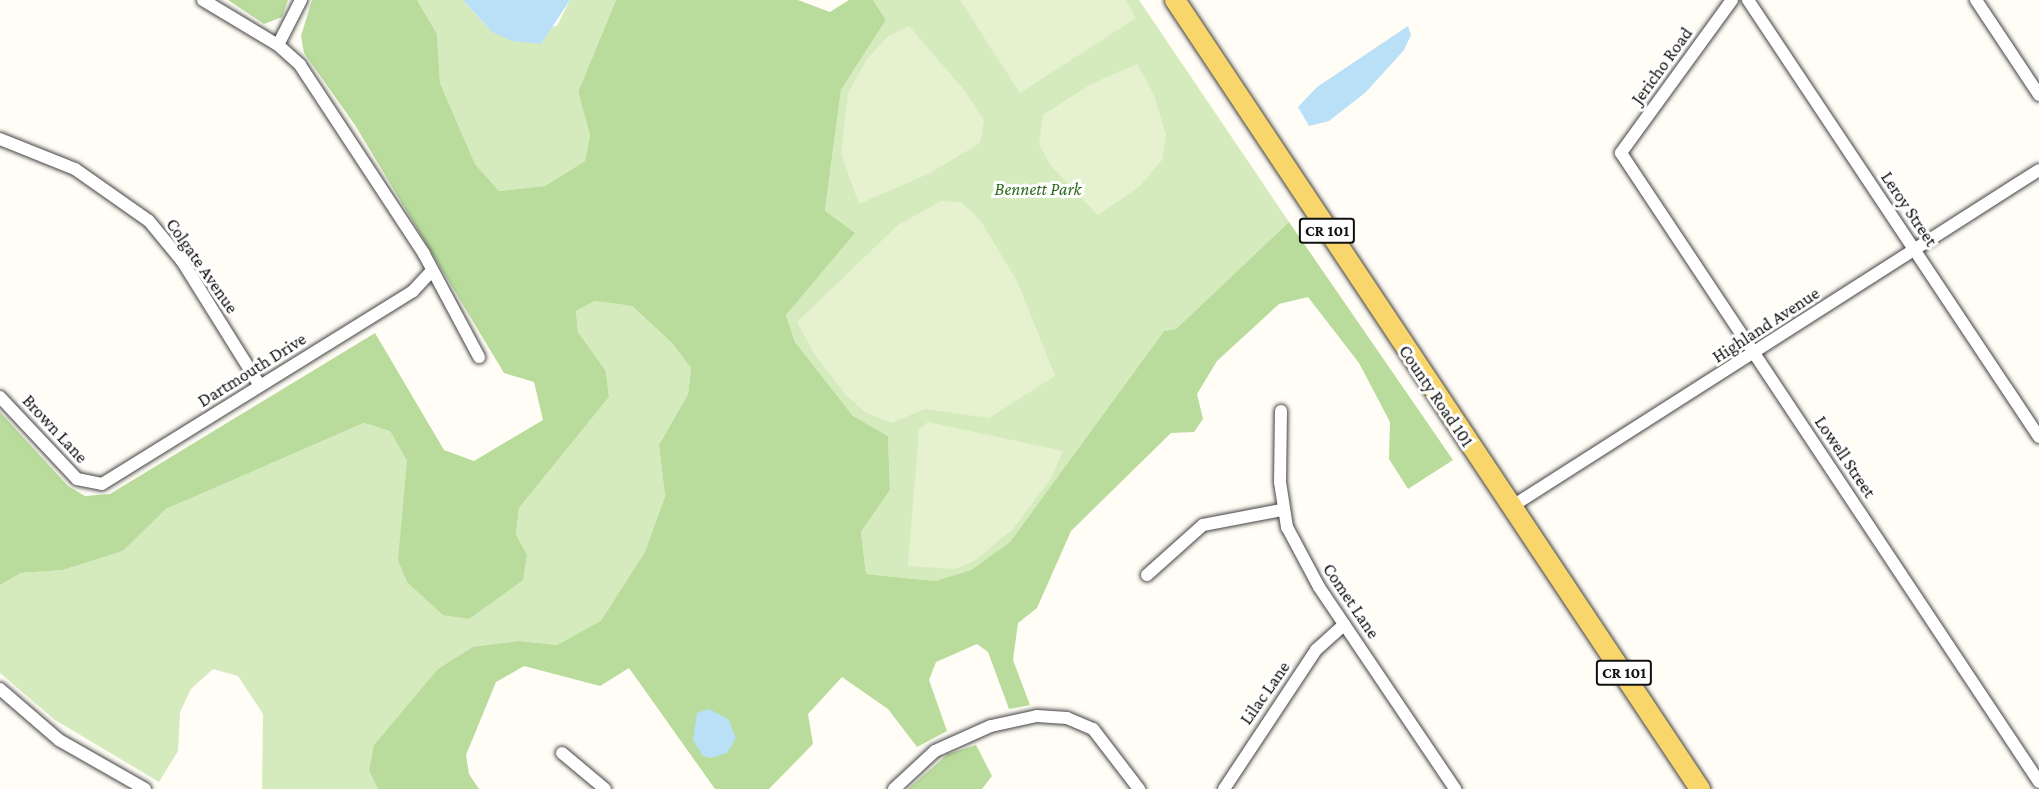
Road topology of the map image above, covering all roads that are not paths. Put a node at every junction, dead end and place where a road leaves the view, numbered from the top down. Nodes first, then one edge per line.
1 (203, 0) edge
2 (301, 0) edge
3 (1732, 0) edge
4 (1748, 0) edge
5 (1976, 0) edge
6 (1183, 3) edge
7 (278, 45) junction
8 (2039, 95) edge
9 (0, 140) edge
10 (1621, 153) joint
11 (2039, 170) edge
12 (1915, 250) junction
13 (431, 272) junction
14 (1755, 354) junction
15 (479, 357) dead end
16 (260, 386) junction
17 (0, 397) edge
18 (1281, 411) dead end
19 (2039, 437) edge
20 (85, 484) joint
21 (1511, 507) junction
22 (1282, 510) junction
23 (1147, 575) dead end
24 (1344, 625) junction
25 (0, 690) edge
26 (562, 753) dead end
27 (2039, 782) edge
28 (145, 789) edge
29 (605, 789) edge
30 (894, 789) edge
31 (1139, 789) edge
32 (1224, 789) edge
33 (1455, 789) edge
34 (1700, 789) edge

1 - 7 street
2 - 7 street
3 - 10 street, Jericho Road
4 - 12 street, Leroy Street
5 - 8 street
6 - 21 main road, County Road 101 / CR 101
7 - 13 street
9 - 16 street, Colgate Avenue
10 - 14 street, Lowell Street
11 - 12 street, Highland Avenue
12 - 14 street, Highland Avenue
12 - 19 street, Leroy Street
13 - 15 street
13 - 16 street, Dartmouth Drive
14 - 21 street, Highland Avenue
14 - 27 street, Lowell Street
16 - 20 street, Dartmouth Drive
17 - 20 street, Brown Lane
18 - 22 street, Comet Lane
21 - 34 main road, County Road 101 / CR 101
22 - 23 street
22 - 24 street, Comet Lane
24 - 32 street, Lilac Lane
24 - 33 street, Comet Lane
25 - 28 street
26 - 29 street
30 - 31 street

